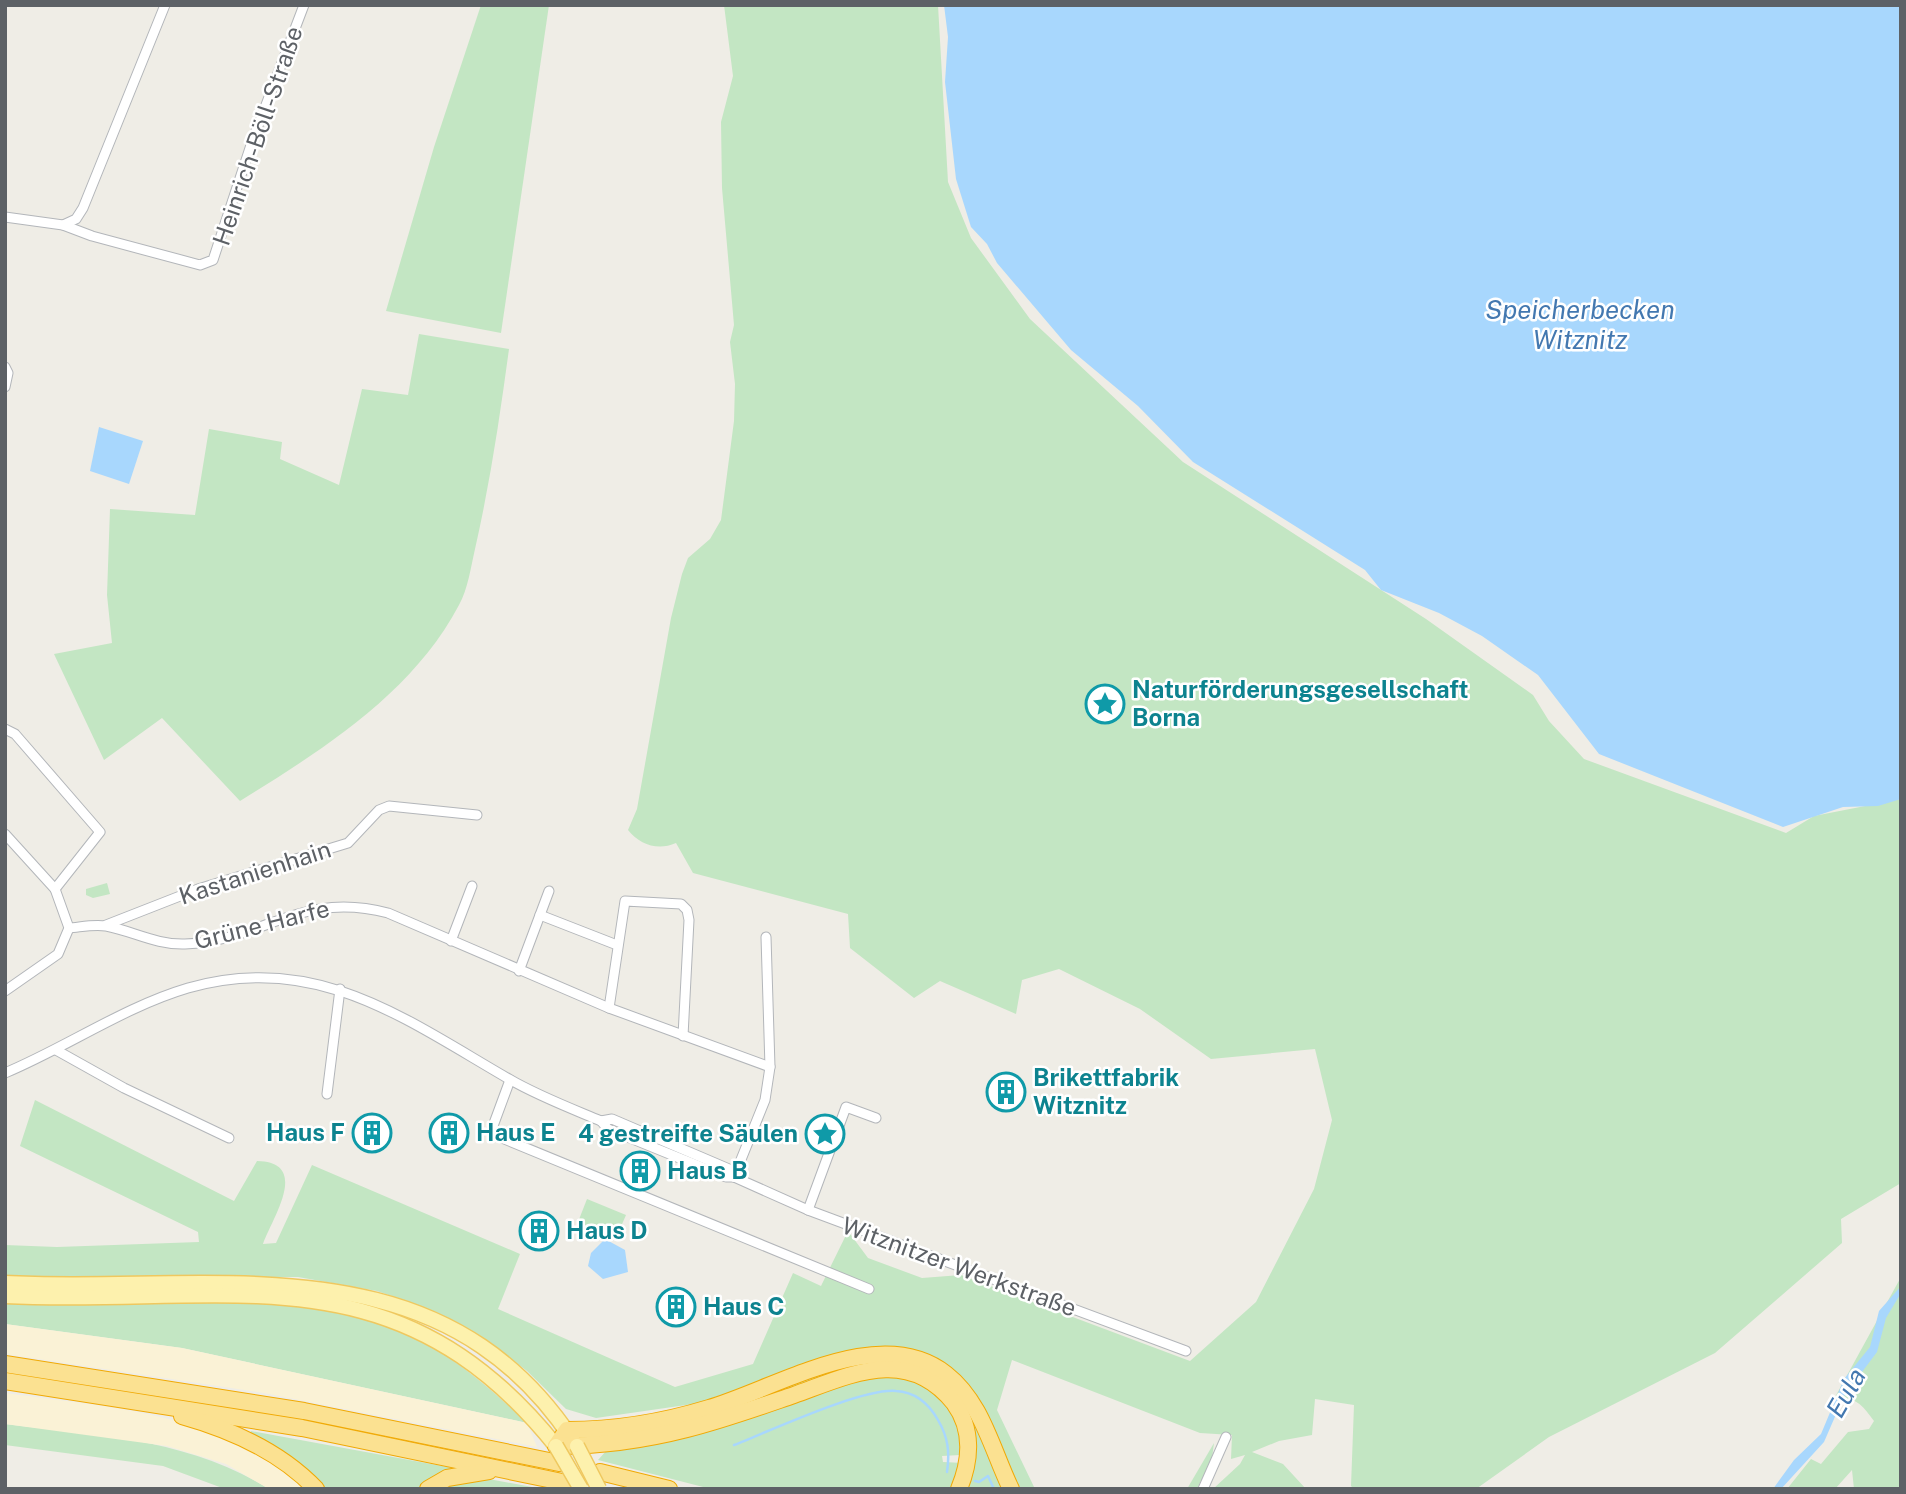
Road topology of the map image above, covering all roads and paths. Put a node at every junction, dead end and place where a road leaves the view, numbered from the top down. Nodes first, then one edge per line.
1 (165, 5) edge
2 (304, 5) edge
3 (5, 216) edge
4 (63, 225) junction
5 (7, 370) edge
6 (5, 387) edge
7 (5, 729) edge
8 (477, 815) dead end
9 (5, 834) edge
10 (472, 886) dead end
11 (55, 889) junction
12 (549, 891) dead end
13 (540, 915) junction
14 (104, 925) junction
15 (69, 928) junction
16 (766, 937) dead end
17 (451, 941) junction
18 (617, 945) junction
19 (519, 971) junction
20 (340, 989) junction
21 (5, 991) edge
22 (609, 1007) junction
23 (683, 1036) junction
24 (56, 1050) junction
25 (770, 1067) junction
26 (5, 1073) edge
27 (510, 1080) junction
28 (327, 1094) dead end
29 (876, 1118) dead end
30 (229, 1138) dead end
31 (734, 1177) junction
32 (808, 1210) junction
33 (5, 1283) edge
34 (869, 1289) dead end
35 (5, 1296) edge
36 (1186, 1351) dead end
37 (5, 1364) edge
38 (5, 1381) edge
39 (134, 1400) junction
40 (1226, 1437) dead end
41 (577, 1441) junction
42 (555, 1446) junction
43 (559, 1463) dead end
44 (510, 1470) junction
45 (600, 1480) edge
46 (574, 1486) edge
47 (316, 1489) edge
48 (428, 1489) edge
49 (669, 1489) edge
50 (960, 1489) edge
51 (1011, 1489) edge
52 (1203, 1489) edge

1 - 4 street
2 - 4 street, Heinrich-Böll-Straße
3 - 4 street
5 - 6 street
7 - 11 street
8 - 14 street, Kastanienhain
9 - 11 street
10 - 17 street
11 - 15 street
12 - 13 street
13 - 18 street
13 - 19 street
14 - 15 street, Grüne Harfe
14 - 17 street, Grüne Harfe
15 - 21 street
16 - 25 street
17 - 19 street, Grüne Harfe
18 - 22 street
18 - 23 street
19 - 22 street, Grüne Harfe
20 - 24 street, Witznitzer Werkstraße
20 - 27 street, Witznitzer Werkstraße
20 - 28 street
22 - 23 street, Grüne Harfe
23 - 25 street, Grüne Harfe
24 - 26 street, Witznitzer Werkstraße
24 - 30 street
25 - 31 street
27 - 31 street, Witznitzer Werkstraße
27 - 34 street
29 - 32 street
31 - 32 street, Witznitzer Werkstraße
32 - 36 street, Witznitzer Werkstraße
33 - 41 main road
35 - 42 main road
37 - 43 highway
38 - 39 highway
39 - 44 highway
39 - 47 highway
40 - 52 street
41 - 42 highway, bridge
41 - 45 main road, bridge
41 - 50 highway
41 - 51 highway
42 - 46 main road, bridge
44 - 46 highway
44 - 48 highway
45 - 49 highway

